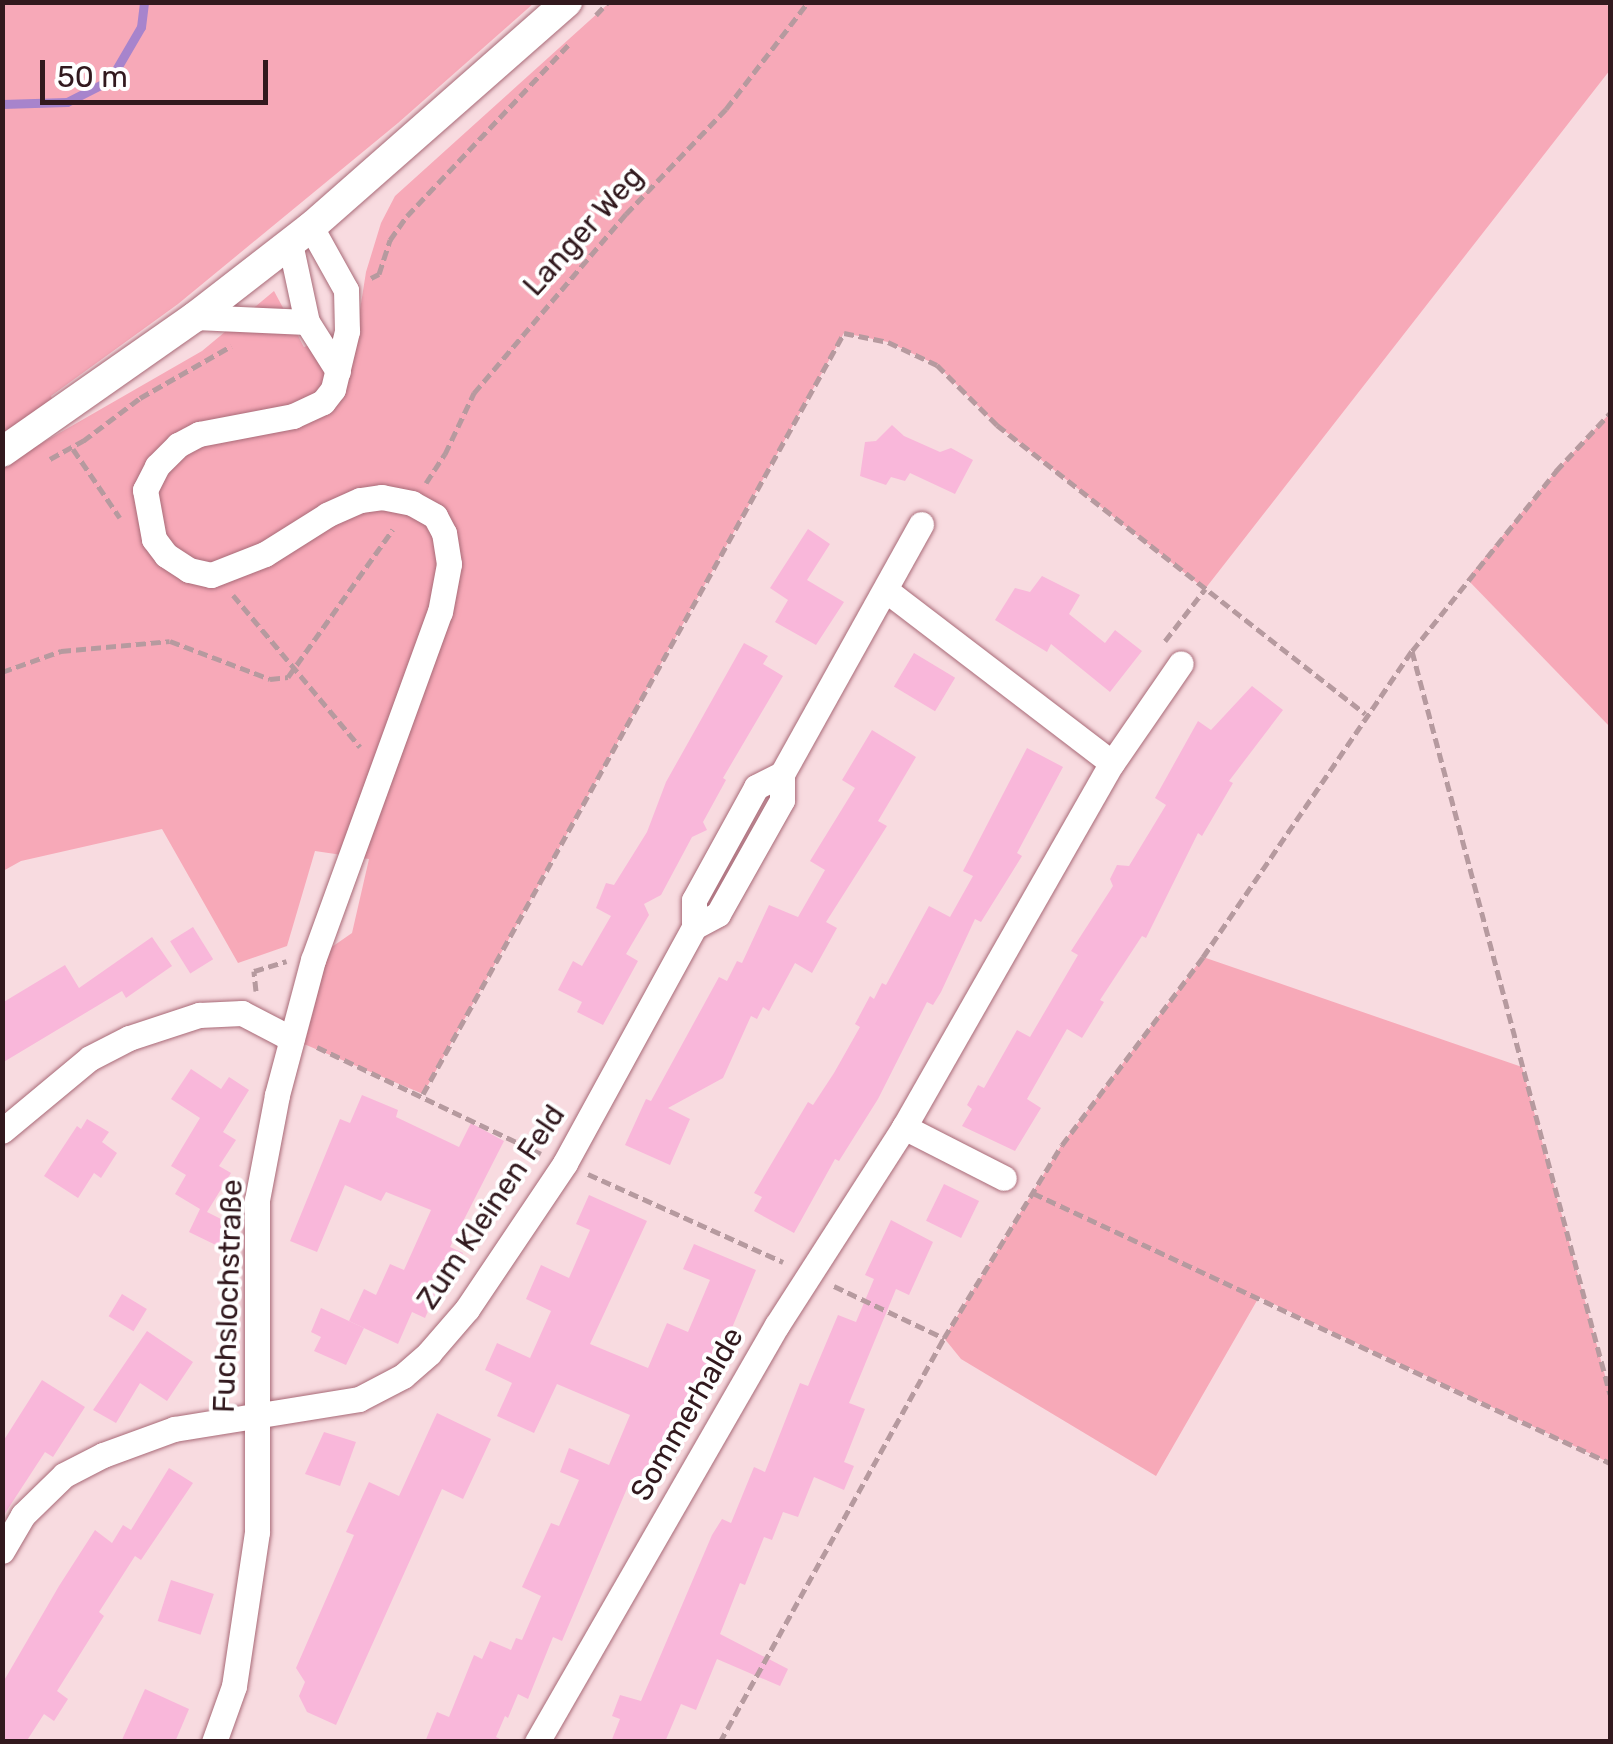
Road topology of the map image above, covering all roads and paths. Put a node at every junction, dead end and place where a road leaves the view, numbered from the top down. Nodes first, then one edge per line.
1 (567, 2) edge
2 (808, 2) edge
3 (301, 235) junction
4 (195, 317) junction
5 (308, 322) junction
6 (338, 371) junction
7 (1610, 412) edge
8 (72, 448) dead end
9 (2, 452) edge
10 (412, 504) junction
11 (112, 505) dead end
12 (921, 524) dead end
13 (1204, 588) junction
14 (887, 591) junction
15 (231, 592) dead end
16 (1412, 651) junction
17 (1181, 663) joint
18 (295, 668) junction
19 (2, 672) edge
20 (1365, 714) junction
21 (360, 752) dead end
22 (1112, 763) junction
23 (294, 958) dead end
24 (250, 1017) junction
25 (292, 1039) junction
26 (423, 1094) junction
27 (904, 1127) junction
28 (2, 1132) edge
29 (546, 1157) dead end
30 (581, 1171) dead end
31 (1004, 1178) dead end
32 (1033, 1193) junction
33 (809, 1274) junction
34 (944, 1338) junction
35 (1610, 1394) edge
36 (256, 1414) junction
37 (1610, 1462) edge
38 (2, 1551) edge
39 (214, 1742) edge
40 (537, 1742) edge
41 (720, 1742) edge

1 - 3 street
2 - 10 path, Langer Weg
3 - 4 street
3 - 5 street
3 - 6 street
4 - 5 street
4 - 9 street
5 - 6 street
6 - 10 street
7 - 16 path
8 - 11 path
10 - 18 path, Langer Weg
10 - 25 street, Fuchslochstraße
12 - 14 street, Zum Kleinen Feld
13 - 17 path
13 - 20 path
13 - 26 path
14 - 22 street
14 - 36 street, Zum Kleinen Feld
15 - 18 path
16 - 20 path
16 - 35 path
17 - 22 street, Sommerhalde
18 - 19 path
18 - 21 path
20 - 32 path
22 - 27 street, Sommerhalde
23 - 24 path
24 - 25 street
24 - 28 street
25 - 26 path
25 - 36 street, Fuchslochstraße
26 - 29 path
27 - 31 street
27 - 33 street, Sommerhalde
30 - 33 path
32 - 34 path
32 - 37 path
33 - 34 path
33 - 40 street, Sommerhalde
34 - 41 path
36 - 38 street, Zum Kleinen Feld
36 - 39 street, Fuchslochstraße

